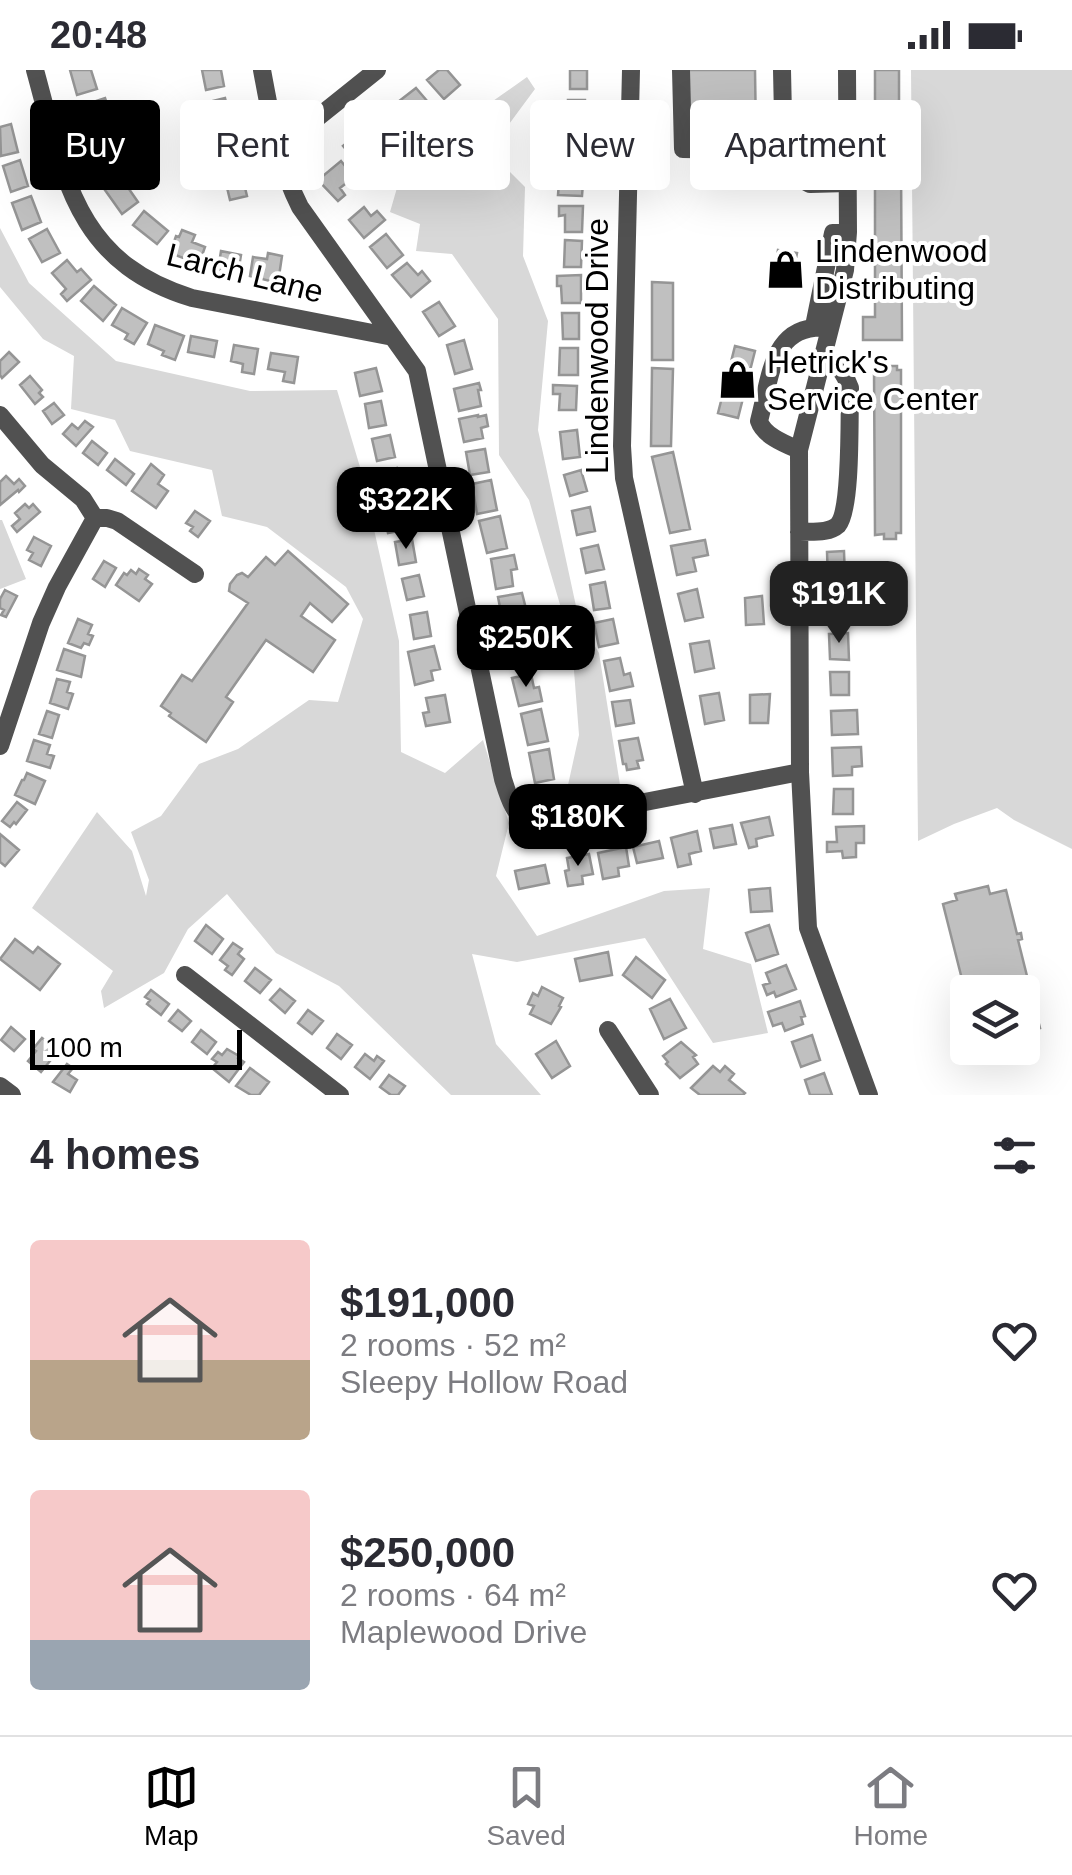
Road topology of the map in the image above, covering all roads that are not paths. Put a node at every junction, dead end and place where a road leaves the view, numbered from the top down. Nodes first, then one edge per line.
1 (35, 70) edge
2 (262, 70) edge
3 (377, 70) edge
4 (631, 70) edge
5 (681, 70) edge
6 (782, 70) edge
7 (846, 70) edge
8 (268, 100) edge
9 (783, 100) edge
10 (847, 100) edge
11 (324, 112) edge
12 (690, 149) edge
13 (292, 190) edge
14 (848, 190) edge
15 (822, 327) junction
16 (393, 337) junction
17 (822, 356) junction
18 (0, 415) edge
19 (799, 450) junction
20 (96, 518) junction
21 (799, 532) junction
22 (195, 574) dead end
23 (0, 746) edge
24 (800, 772) junction
25 (694, 794) junction
26 (185, 975) dead end
27 (608, 1030) dead end
28 (0, 1086) edge
29 (12, 1095) edge
30 (340, 1095) edge
31 (650, 1095) edge
32 (869, 1095) edge

1 - 16 street, Larch Lane
2 - 8 street
3 - 11 street
4 - 25 street, Lindenwood Drive
5 - 12 street
6 - 9 street
7 - 10 street
13 - 16 street
14 - 15 street
15 - 17 street
15 - 19 street
16 - 25 street
17 - 19 street
17 - 21 street
18 - 20 street
19 - 21 street
20 - 22 street
20 - 23 street
21 - 24 street
24 - 25 street
24 - 32 street
26 - 30 street
27 - 31 street
28 - 29 street

